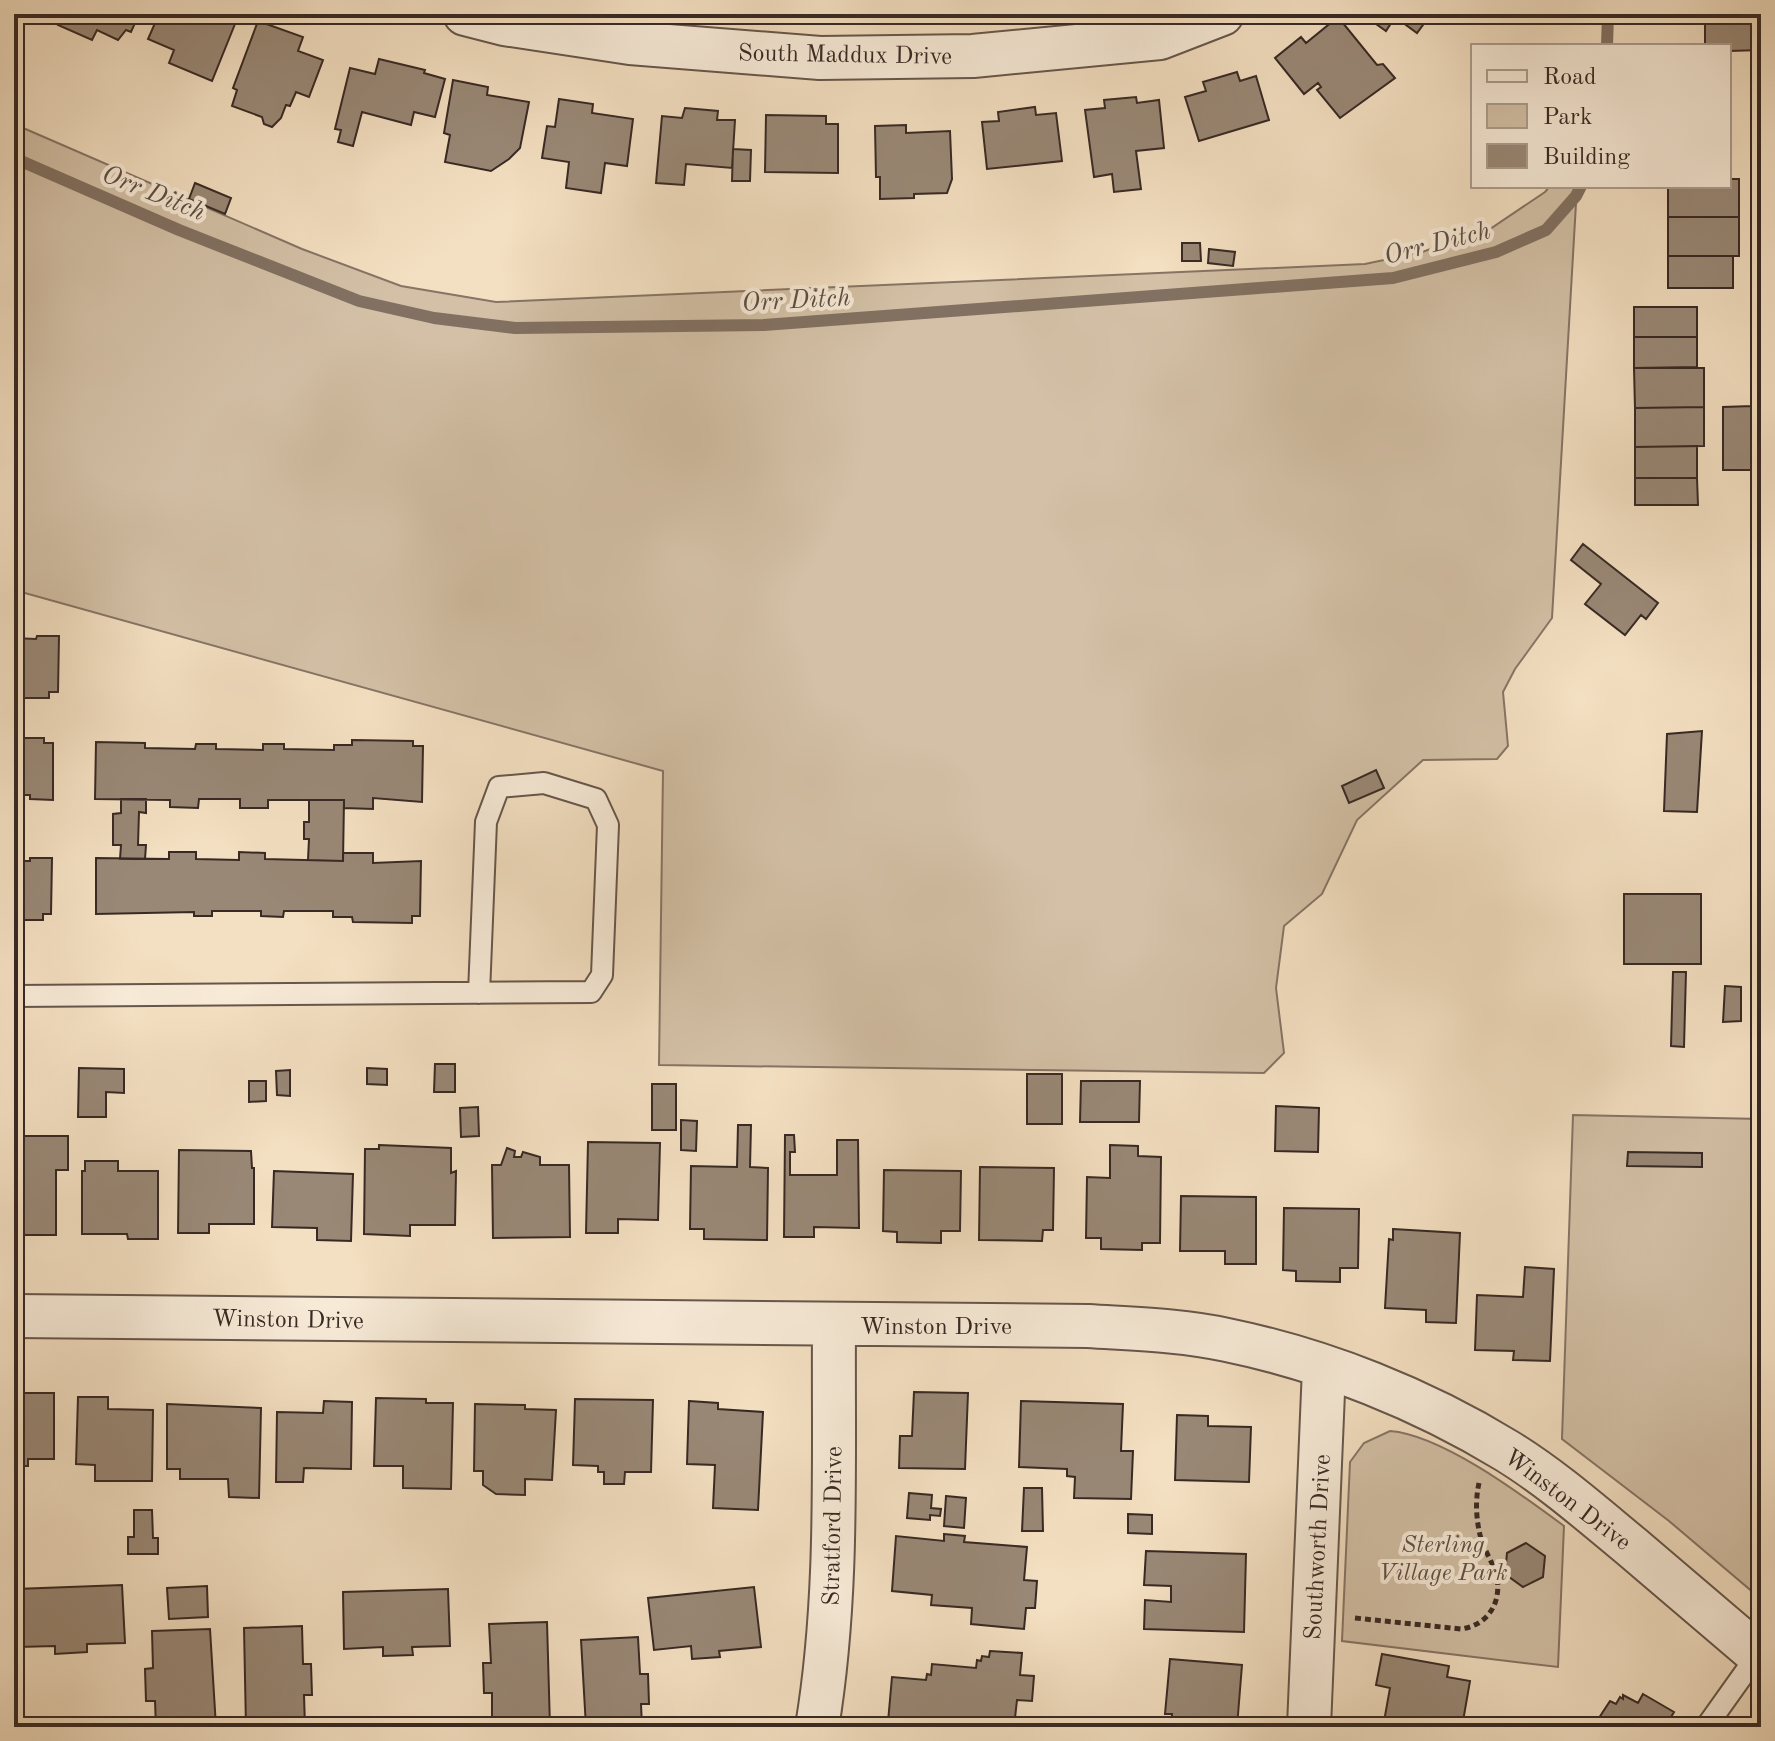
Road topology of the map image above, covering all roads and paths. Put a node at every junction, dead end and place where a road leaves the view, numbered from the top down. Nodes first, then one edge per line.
1 (465, 14) edge
2 (1222, 14) edge
3 (479, 993) junction
4 (14, 996) edge
5 (14, 1316) edge
6 (834, 1325) junction
7 (1324, 1368) junction
8 (1480, 1478) dead end
9 (1347, 1618) dead end
10 (1759, 1655) edge
11 (817, 1727) edge
12 (1309, 1727) edge
13 (1706, 1727) edge

1 - 2 street, South Maddux Drive
3 - 3 lane
3 - 4 lane
5 - 6 street, Winston Drive
6 - 7 street, Winston Drive
6 - 11 street, Stratford Drive
7 - 10 street, Winston Drive
7 - 12 street, Southworth Drive
8 - 9 path
10 - 13 lane

